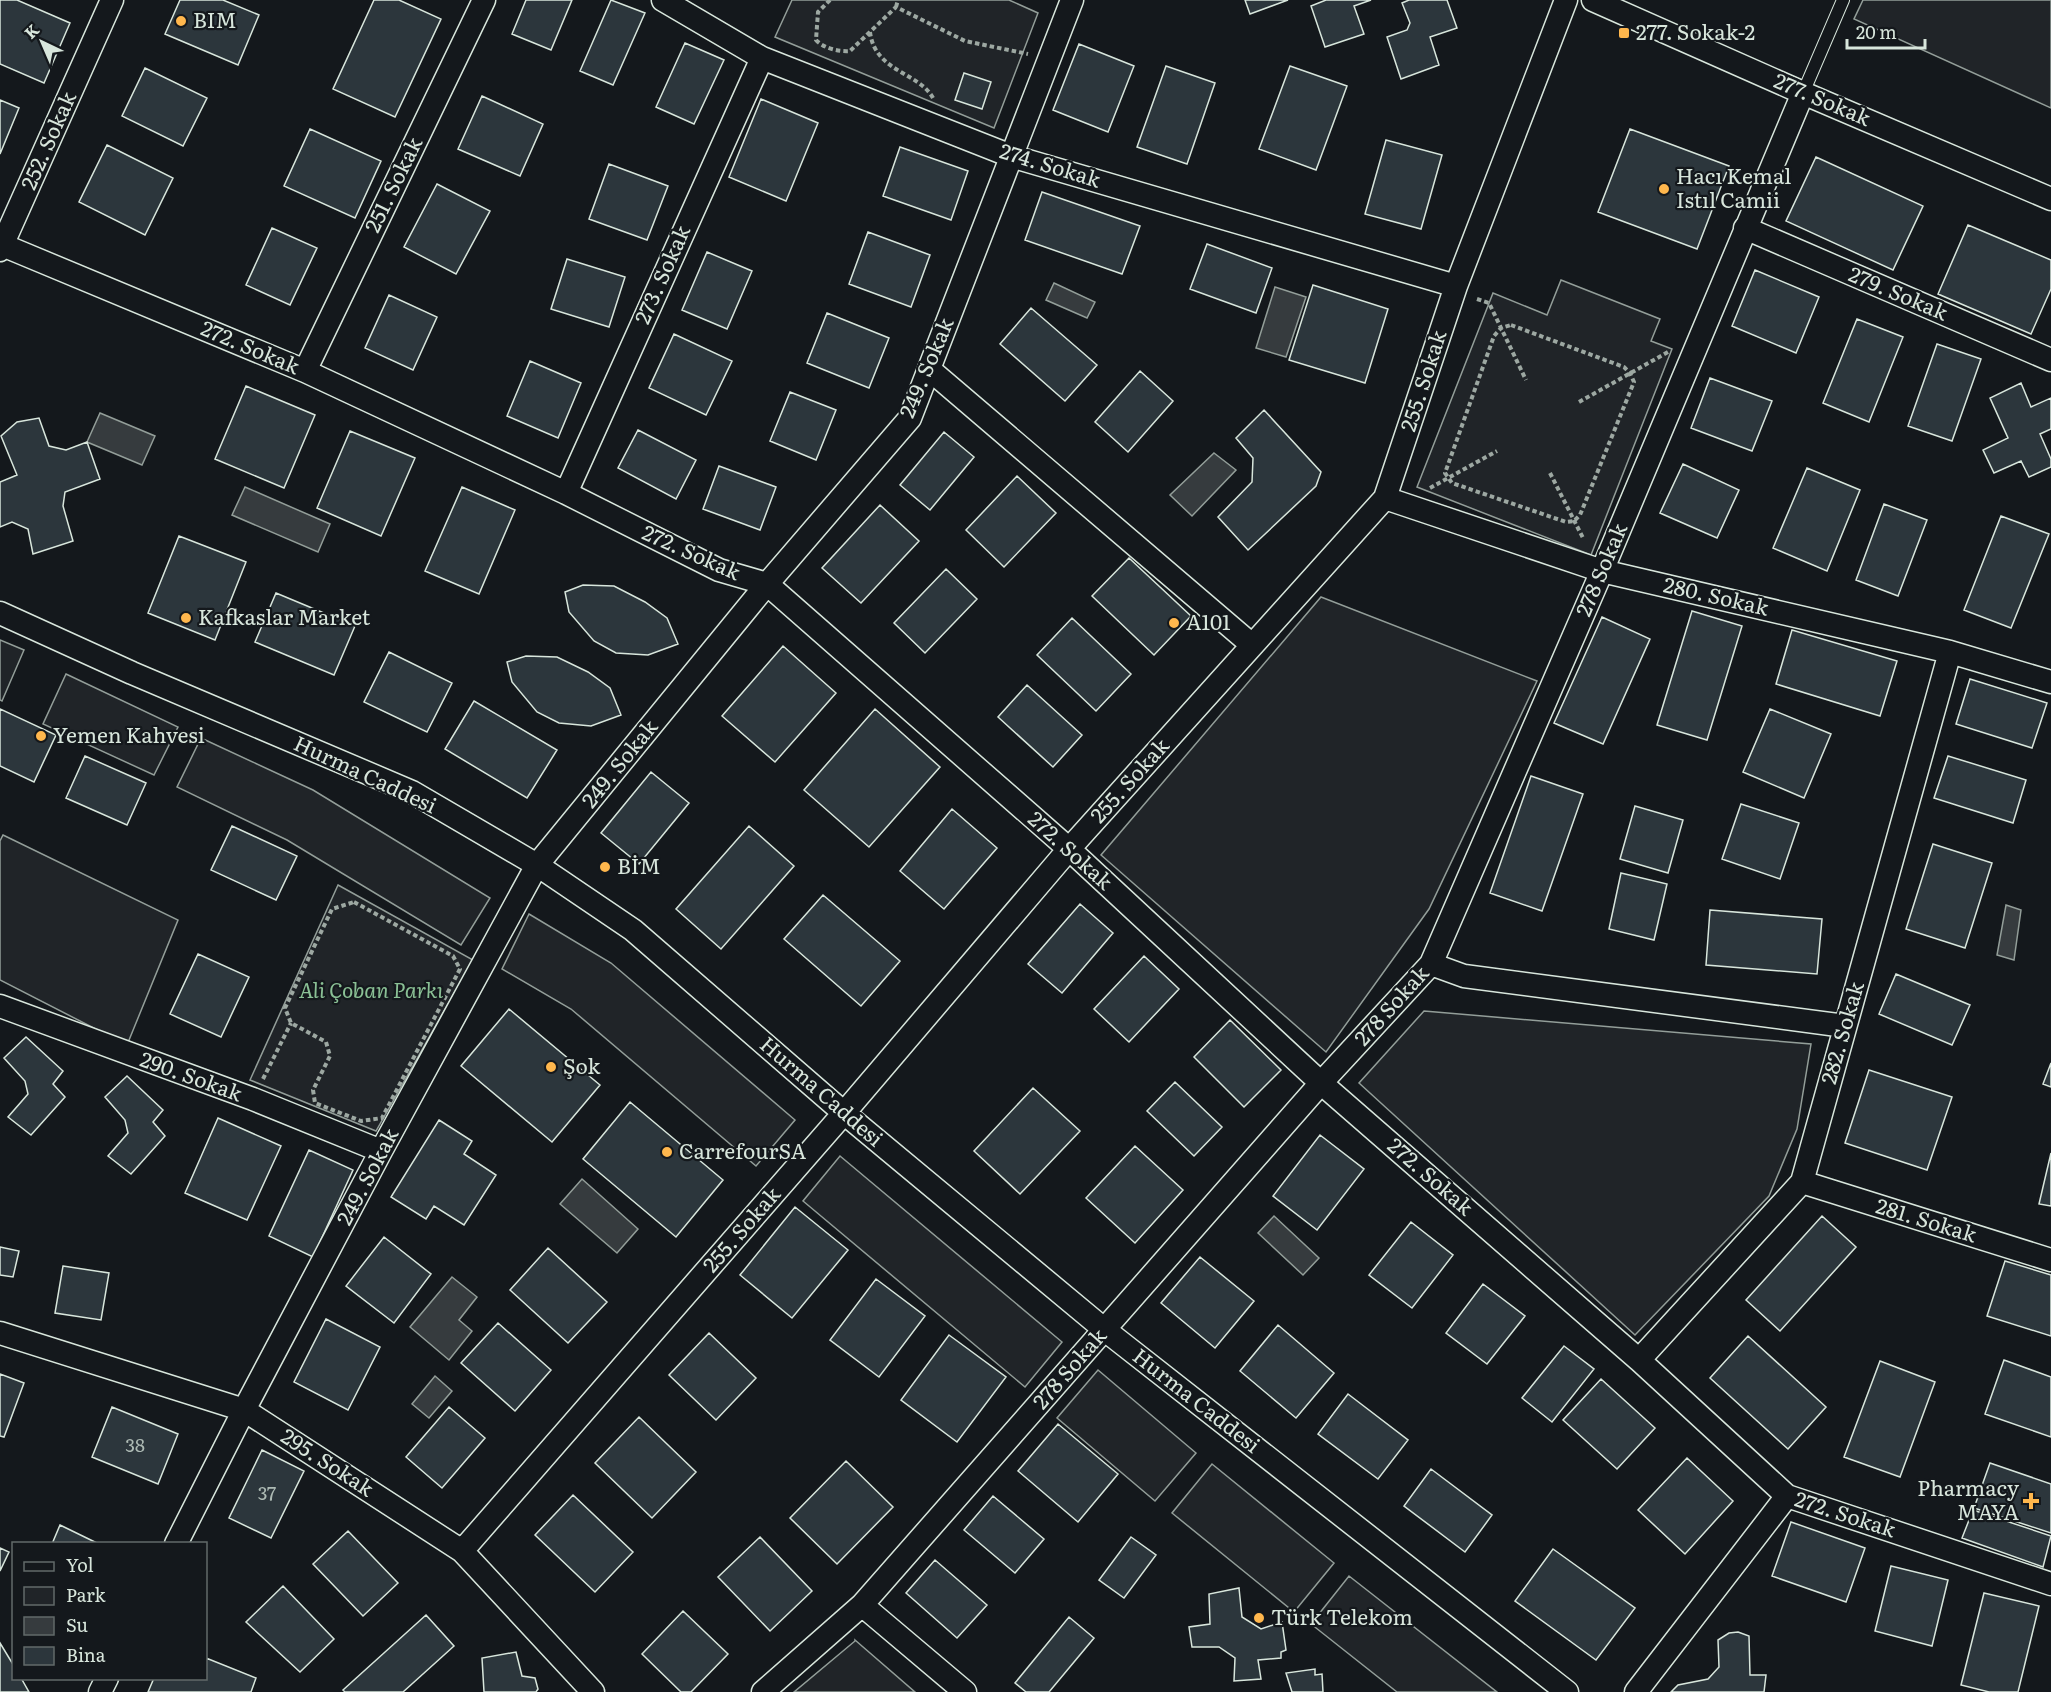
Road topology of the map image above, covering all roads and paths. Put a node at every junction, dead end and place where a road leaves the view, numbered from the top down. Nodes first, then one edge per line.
1 (112, 0) edge
2 (484, 0) edge
3 (663, 0) edge
4 (830, 0) edge
5 (898, 0) edge
6 (1072, 0) edge
7 (1566, 0) edge
8 (1593, 0) edge
9 (1843, 0) edge
10 (896, 7) junction
11 (870, 32) junction
12 (762, 58) junction
13 (1049, 60) junction
14 (1803, 93) junction
15 (927, 123) junction
16 (1011, 156) junction
17 (2051, 199) edge
18 (1745, 228) junction
19 (1, 246) edge
20 (1455, 289) junction
21 (1501, 328) junction
22 (1691, 357) junction
23 (2051, 360) edge
24 (929, 369) junction
25 (305, 371) junction
26 (1630, 373) junction
27 (1527, 380) dead end
28 (1579, 402) dead end
29 (1497, 451) dead end
30 (1550, 472) dead end
31 (1447, 478) junction
32 (566, 493) junction
33 (1385, 498) junction
34 (1418, 509) junction
35 (1574, 520) junction
36 (1594, 568) junction
37 (767, 585) junction
38 (0, 613) edge
39 (1252, 645) junction
40 (1950, 652) junction
41 (2051, 682) edge
42 (1069, 849) junction
43 (537, 865) junction
44 (1431, 964) junction
45 (0, 1006) edge
46 (291, 1023) junction
47 (1845, 1026) junction
48 (1321, 1083) junction
49 (253, 1100) junction
50 (844, 1113) junction
51 (381, 1152) junction
52 (1802, 1182) junction
53 (2051, 1260) edge
54 (1105, 1330) junction
55 (0, 1333) edge
56 (1639, 1360) junction
57 (244, 1410) junction
58 (1787, 1496) junction
59 (177, 1542) edge
60 (462, 1551) junction
61 (2051, 1584) edge
62 (862, 1605) junction
63 (593, 1692) edge
64 (762, 1692) edge
65 (965, 1692) edge
66 (1567, 1692) edge
67 (1636, 1692) edge

1 - 19 street, 252. Sokak
2 - 25 street, 251. Sokak
3 - 12 street, 274. Sokak
4 - 11 path
5 - 10 path
6 - 13 street, 249. Sokak
7 - 20 street, 255. Sokak
8 - 14 street, 277. Sokak
9 - 14 lane
10 - 11 path
10 - 13 path
11 - 15 path
12 - 15 street, 274. Sokak
12 - 32 street, 273. Sokak
13 - 16 street, 249. Sokak
14 - 17 street, 277. Sokak
14 - 18 street, 278 Sokak
15 - 16 street, 274. Sokak
16 - 20 street, 274. Sokak
16 - 24 street, 249. Sokak
18 - 22 street, 278 Sokak
18 - 23 street, 279. Sokak
19 - 25 street, 272. Sokak
20 - 21 path
20 - 33 street, 255. Sokak
21 - 26 path
21 - 27 path
21 - 31 path
22 - 26 path
22 - 36 street, 278 Sokak
24 - 37 street, 249. Sokak
24 - 39 street
25 - 32 street, 272. Sokak
26 - 28 path
26 - 35 path
29 - 31 path
30 - 35 path
31 - 34 path
31 - 35 path
32 - 37 street, 272. Sokak
33 - 34 street, 280. Sokak
33 - 39 street, 255. Sokak
34 - 36 street, 280. Sokak
35 - 36 path
36 - 40 street, 280. Sokak
36 - 44 street, 278 Sokak
37 - 42 street, 272. Sokak
37 - 43 street, 249. Sokak
38 - 43 street, Hurma Caddesi
39 - 42 street, 255. Sokak
40 - 41 street, 280. Sokak
40 - 47 street, 282. Sokak
42 - 48 street, 272. Sokak
42 - 50 street, 255. Sokak
43 - 50 street, Hurma Caddesi
43 - 51 street, 249. Sokak
44 - 47 street
44 - 48 street, 278 Sokak
45 - 49 street, 290. Sokak
46 - 46 path
46 - 49 path
47 - 52 street, 282. Sokak
48 - 54 street, 278 Sokak
48 - 56 street, 272. Sokak
49 - 51 street, 290. Sokak
50 - 54 street, Hurma Caddesi
50 - 60 street, 255. Sokak
51 - 57 street, 249. Sokak
52 - 53 street, 281. Sokak
52 - 56 street, 282. Sokak
54 - 62 street, 278 Sokak
54 - 66 street, Hurma Caddesi
55 - 57 street, 295. Sokak
56 - 58 street, 272. Sokak
57 - 59 street, 249. Sokak
57 - 60 street, 295. Sokak
58 - 61 street, 272. Sokak
58 - 67 street
60 - 63 street, 295. Sokak
62 - 64 street, 278 Sokak
62 - 65 street

